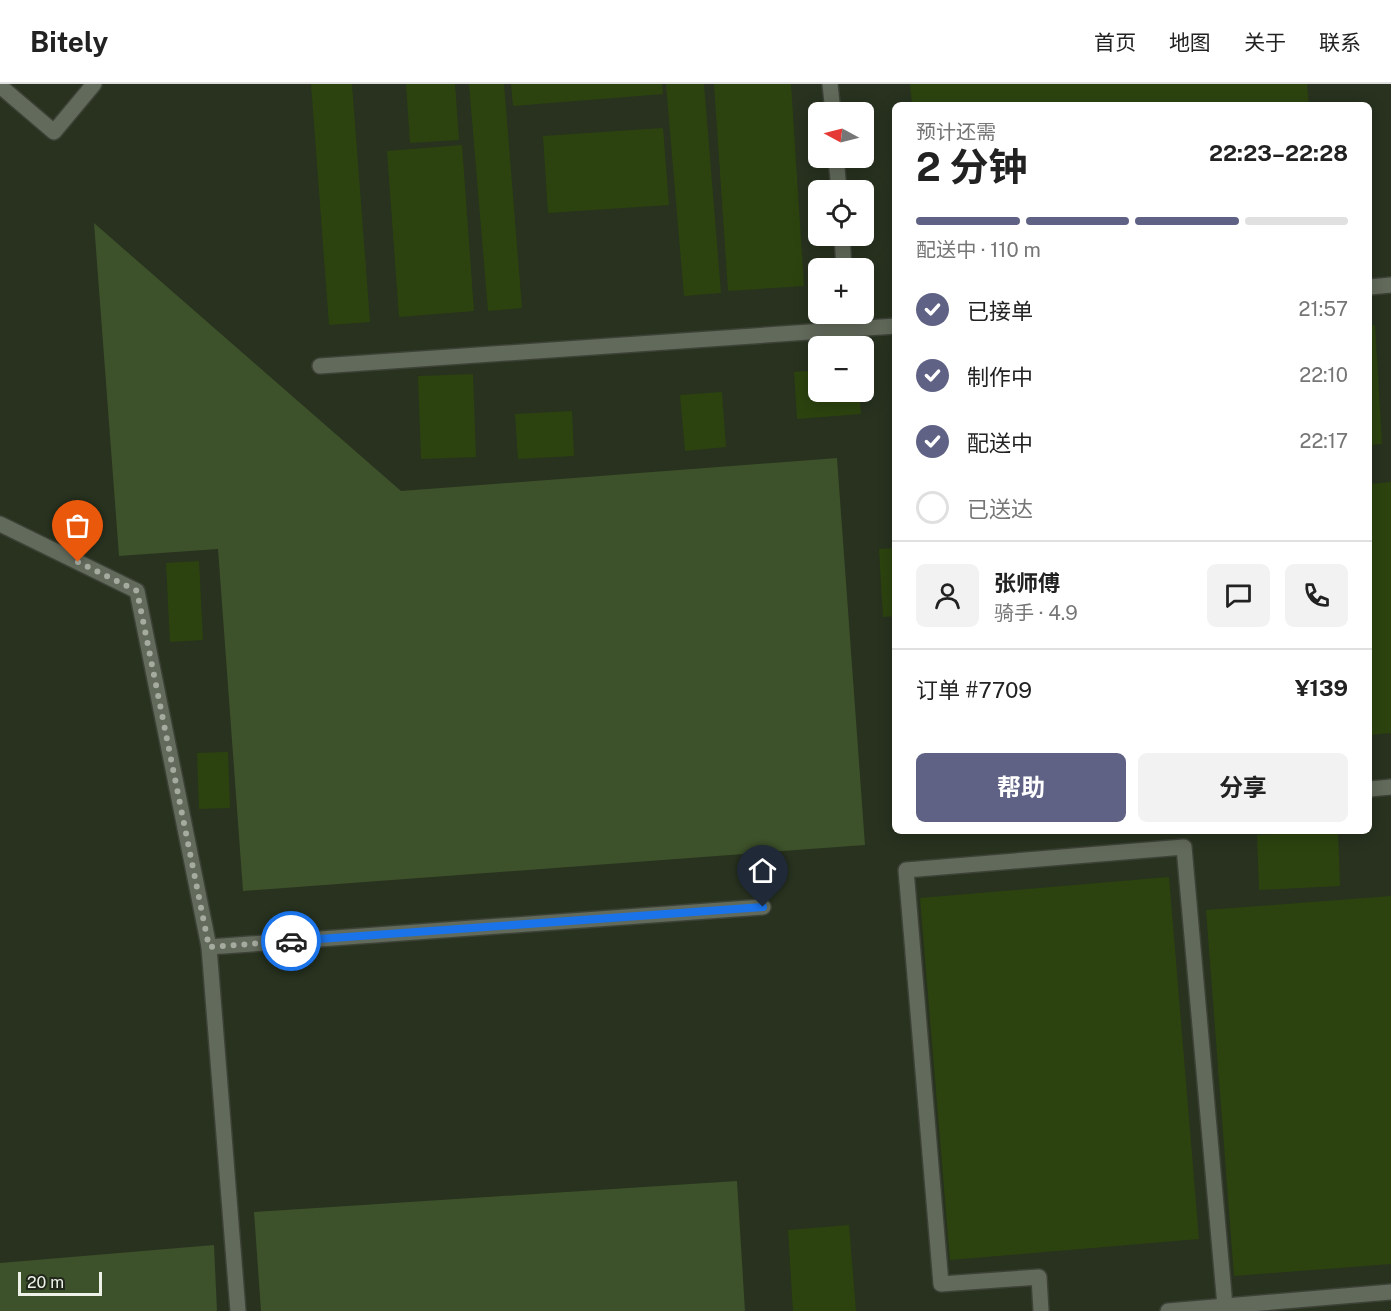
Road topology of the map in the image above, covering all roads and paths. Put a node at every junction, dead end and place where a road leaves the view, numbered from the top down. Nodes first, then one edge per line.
1 (94, 84) edge
2 (830, 84) edge
3 (0, 86) edge
4 (832, 102) edge
5 (1391, 285) edge
6 (1372, 286) edge
7 (813, 324) edge
8 (874, 324) edge
9 (892, 326) edge
10 (320, 366) dead end
11 (0, 524) edge
12 (1391, 787) edge
13 (1372, 789) edge
14 (763, 907) dead end
15 (209, 947) junction
16 (1391, 1292) edge
17 (1225, 1306) junction
18 (238, 1311) edge
19 (1041, 1311) edge
20 (1168, 1311) edge

1 - 3 lane
2 - 4 lane
5 - 6 lane
7 - 10 lane
8 - 9 lane
11 - 15 lane
12 - 13 lane
14 - 15 lane
15 - 18 lane
16 - 17 lane
17 - 19 lane
17 - 20 lane

